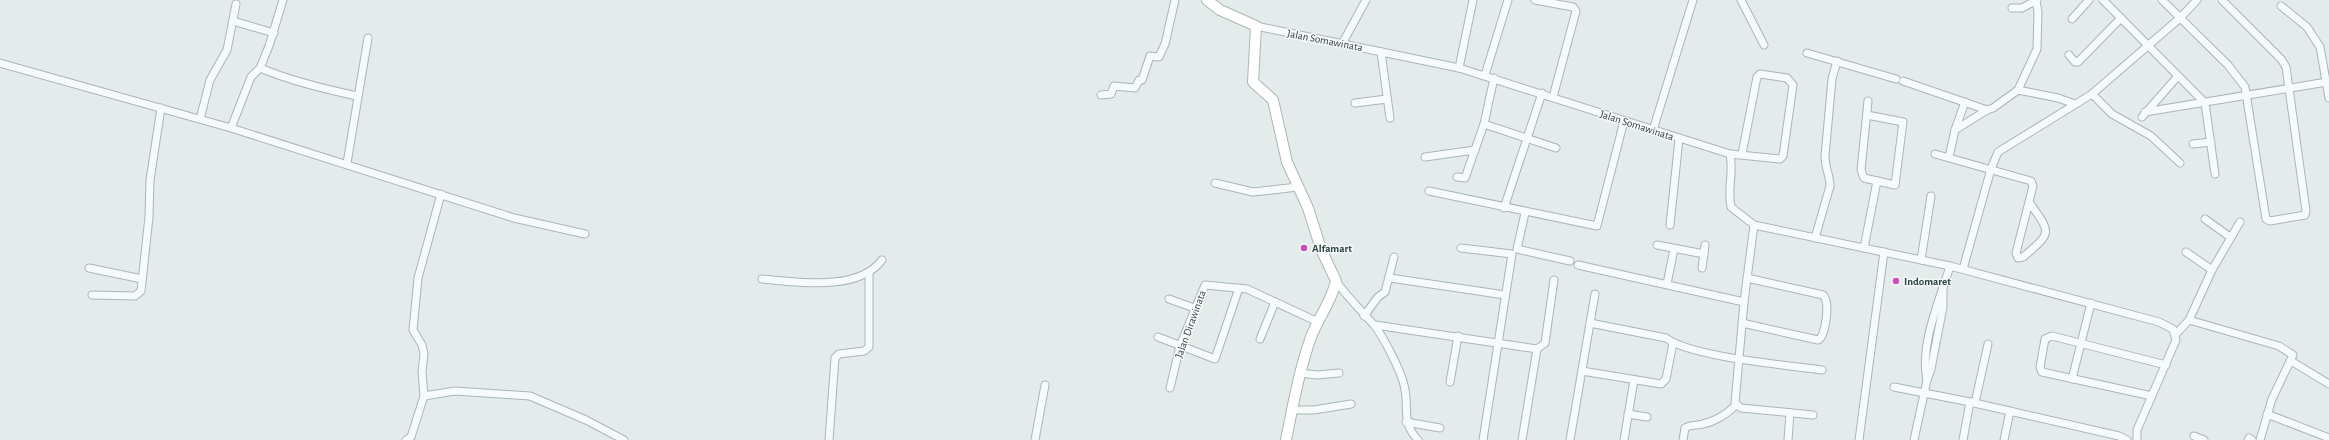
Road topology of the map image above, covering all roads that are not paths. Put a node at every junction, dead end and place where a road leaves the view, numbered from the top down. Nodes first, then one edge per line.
1 (283, 0) edge
2 (1175, 0) edge
3 (1208, 0) edge
4 (1366, 0) edge
5 (1473, 0) edge
6 (1508, 0) edge
7 (1534, 0) edge
8 (1693, 0) edge
9 (1741, 0) edge
10 (2036, 0) edge
11 (2089, 0) edge
12 (2103, 0) edge
13 (2162, 0) edge
14 (2197, 0) edge
15 (2222, 0) edge
16 (236, 4) dead end
17 (1574, 4) edge
18 (2281, 6) dead end
19 (2012, 8) dead end
20 (2121, 18) junction
21 (2180, 18) junction
22 (2072, 19) dead end
23 (233, 21) junction
24 (1256, 26) junction
25 (274, 33) junction
26 (368, 38) dead end
27 (1342, 44) junction
28 (1764, 45) dead end
29 (2148, 46) junction
30 (1381, 52) junction
31 (1807, 53) dead end
32 (2069, 55) dead end
33 (1836, 61) junction
34 (0, 63) edge
35 (260, 68) junction
36 (1459, 68) junction
37 (1485, 75) junction
38 (2178, 76) junction
39 (1494, 78) junction
40 (2327, 82) junction
41 (2289, 88) junction
42 (2018, 90) junction
43 (1542, 93) junction
44 (2092, 94) junction
45 (2247, 95) junction
46 (357, 96) junction
47 (1101, 96) dead end
48 (1554, 97) junction
49 (2329, 98) edge
50 (1387, 99) junction
51 (1868, 101) dead end
52 (1965, 102) junction
53 (1355, 103) dead end
54 (2205, 103) junction
55 (2075, 104) junction
56 (161, 108) junction
57 (1987, 110) junction
58 (1867, 115) junction
59 (1390, 118) dead end
60 (200, 119) junction
61 (1624, 122) junction
62 (1484, 124) junction
63 (231, 128) junction
64 (1653, 130) junction
65 (1955, 130) junction
66 (1526, 138) junction
67 (1679, 139) junction
68 (2211, 142) junction
69 (2193, 144) dead end
70 (1556, 148) dead end
71 (1474, 150) junction
72 (1730, 154) junction
73 (1742, 154) junction
74 (1934, 154) dead end
75 (1425, 157) dead end
76 (1949, 157) junction
77 (347, 163) junction
78 (2180, 163) dead end
79 (1991, 169) junction
80 (2216, 174) dead end
81 (1457, 177) dead end
82 (1877, 181) junction
83 (1214, 183) dead end
84 (1298, 187) junction
85 (1428, 191) dead end
86 (441, 194) junction
87 (1931, 196) dead end
88 (2029, 202) junction
89 (1504, 208) junction
90 (1525, 213) junction
91 (2205, 219) dead end
92 (2240, 222) dead end
93 (1670, 226) dead end
94 (1754, 226) junction
95 (585, 234) dead end
96 (2230, 237) junction
97 (1815, 238) junction
98 (1658, 245) dead end
99 (1705, 245) dead end
100 (1461, 248) dead end
101 (1864, 248) junction
102 (1674, 249) junction
103 (1884, 252) junction
104 (2186, 252) dead end
105 (1704, 254) junction
106 (1394, 257) dead end
107 (882, 260) dead end
108 (1921, 260) junction
109 (1570, 262) dead end
110 (1578, 265) dead end
111 (1950, 266) junction
112 (89, 268) dead end
113 (1702, 268) dead end
114 (1963, 270) junction
115 (2212, 270) junction
116 (869, 273) junction
117 (1390, 278) junction
118 (1747, 278) junction
119 (142, 279) junction
120 (762, 279) dead end
121 (1554, 280) dead end
122 (1336, 281) junction
123 (1667, 284) junction
124 (1239, 288) junction
125 (1595, 294) dead end
126 (92, 295) dead end
127 (1506, 295) junction
128 (1169, 299) dead end
129 (1275, 302) junction
130 (1744, 302) junction
131 (2091, 303) junction
132 (1194, 308) junction
133 (1364, 316) junction
134 (2189, 320) junction
135 (1318, 322) junction
136 (1590, 323) junction
137 (1742, 323) junction
138 (1375, 325) junction
139 (2176, 334) junction
140 (1458, 336) junction
141 (1158, 337) dead end
142 (1260, 339) dead end
143 (1499, 343) junction
144 (1673, 343) junction
145 (2081, 343) junction
146 (1988, 344) dead end
147 (1180, 346) junction
148 (1537, 349) junction
149 (1740, 358) junction
150 (2291, 361) junction
151 (2166, 364) junction
152 (1822, 370) dead end
153 (1582, 371) junction
154 (1299, 373) junction
155 (1339, 373) dead end
156 (2072, 379) junction
157 (1634, 380) junction
158 (1450, 382) dead end
159 (2329, 384) edge
160 (1045, 385) dead end
161 (1894, 387) dead end
162 (1170, 388) dead end
163 (1924, 393) junction
164 (424, 396) junction
165 (2152, 396) junction
166 (1973, 402) junction
167 (1351, 404) dead end
168 (1736, 405) junction
169 (1291, 410) junction
170 (2010, 411) junction
171 (1790, 413) junction
172 (1628, 414) junction
173 (2267, 414) junction
174 (1813, 415) dead end
175 (1647, 417) dead end
176 (1406, 422) junction
177 (1440, 428) dead end
178 (2194, 436) dead end
179 (2329, 438) edge
180 (2134, 439) edge
181 (406, 440) edge
182 (624, 440) edge
183 (828, 440) edge
184 (1035, 440) edge
185 (1286, 440) edge
186 (1418, 440) edge
187 (1483, 440) edge
188 (1522, 440) edge
189 (1570, 440) edge
190 (1624, 440) edge
191 (1683, 440) edge
192 (1788, 440) edge
193 (1859, 440) edge
194 (1914, 440) edge
195 (1963, 440) edge
196 (2004, 440) edge
197 (2127, 440) edge
198 (2204, 440) edge
199 (2248, 440) edge
200 (2252, 440) edge
201 (2260, 440) edge

1 - 25 street
2 - 47 street
3 - 24 street
4 - 27 street
5 - 36 street
6 - 37 street
7 - 17 street
8 - 64 street
9 - 28 street
10 - 19 street
10 - 42 street
11 - 22 street
12 - 20 street
13 - 21 street
14 - 21 street
15 - 41 street
16 - 23 street
17 - 48 street
18 - 40 street
20 - 29 street
20 - 32 street
21 - 29 street
21 - 45 street
23 - 25 street
23 - 60 street
24 - 27 street, Jalan Somawinata
24 - 84 street
25 - 35 street
26 - 46 street
27 - 30 street, Jalan Somawinata
29 - 38 street
29 - 44 street
30 - 36 street, Jalan Somawinata
30 - 50 street
31 - 33 street
33 - 52 street
33 - 97 street
34 - 56 street
35 - 46 street
35 - 63 street
36 - 37 street, Jalan Somawinata
37 - 39 street, Jalan Somawinata
38 - 54 street
38 - 54 street
39 - 43 street, Jalan Somawinata
39 - 62 street
40 - 41 street
40 - 49 street
41 - 45 street
41 - 45 street
42 - 55 street
42 - 57 street
43 - 48 street, Jalan Somawinata
43 - 66 street
44 - 55 street
44 - 78 street
45 - 54 street
46 - 77 street
48 - 61 street, Jalan Somawinata
50 - 53 street
50 - 59 street
51 - 58 street
52 - 57 street
52 - 65 street
54 - 68 street
55 - 79 street
56 - 60 street
56 - 119 street
57 - 65 street
58 - 82 street
58 - 82 street
60 - 63 street
61 - 64 street, Jalan Somawinata
61 - 90 street
62 - 66 street
62 - 71 street
63 - 77 street
64 - 67 street, Jalan Somawinata
65 - 76 street
66 - 70 street
66 - 89 street
67 - 72 street, Jalan Somawinata
67 - 93 street
68 - 69 street
68 - 80 street
71 - 75 street
71 - 81 street
72 - 73 street, Jalan Somawinata
72 - 94 street
73 - 73 street, Jalan Somawinata
74 - 76 street
76 - 79 street
77 - 86 street
79 - 88 street
79 - 114 street
82 - 101 street
83 - 84 street
84 - 122 street
85 - 89 street
86 - 95 street
86 - 164 street
87 - 108 street
88 - 88 street
89 - 90 street
90 - 109 street
91 - 96 street
92 - 96 street
94 - 97 street
94 - 118 street
96 - 115 street
97 - 101 street
98 - 102 street
99 - 105 street
100 - 127 street
101 - 103 street
102 - 105 street
102 - 123 street
103 - 108 street
103 - 193 street
104 - 115 street
105 - 113 street
106 - 117 street
107 - 116 street
108 - 111 street
110 - 123 street
111 - 114 street
111 - 163 street
112 - 119 street
114 - 131 street
115 - 134 street
116 - 120 street
116 - 183 street
117 - 127 street
117 - 133 street
118 - 130 street
118 - 137 street
119 - 126 street
121 - 148 street
122 - 133 street
122 - 135 street
123 - 130 street
124 - 129 street, Jalan Dirawinata
124 - 132 street, Jalan Dirawinata
124 - 147 street
125 - 136 street
127 - 143 street
128 - 132 street
129 - 135 street, Jalan Dirawinata
129 - 142 street
130 - 137 street
131 - 139 street
131 - 145 street
132 - 147 street, Jalan Dirawinata
133 - 138 street
134 - 139 street
134 - 150 street
135 - 154 street
136 - 144 street
136 - 153 street
137 - 149 street
138 - 140 street
138 - 176 street
139 - 151 street
140 - 143 street
140 - 158 street
141 - 147 street
143 - 148 street
143 - 187 street
144 - 149 street
144 - 157 street
145 - 151 street
145 - 156 street
145 - 156 street
146 - 166 street
147 - 162 street, Jalan Dirawinata
148 - 188 street
149 - 152 street
149 - 168 street
150 - 159 street
150 - 173 street
151 - 165 street
153 - 157 street
153 - 189 street
154 - 155 street
154 - 169 street
156 - 165 street
157 - 172 street
160 - 184 street
161 - 163 street
163 - 166 street
163 - 194 street
164 - 181 street
164 - 182 street
165 - 180 street
166 - 170 street
166 - 195 street
167 - 169 street
168 - 171 street
168 - 191 street
169 - 185 street
170 - 196 street
170 - 197 street
171 - 174 street
171 - 192 street
172 - 175 street
172 - 190 street
173 - 179 street
173 - 201 street
176 - 177 street
176 - 186 street
178 - 198 street
199 - 200 street

